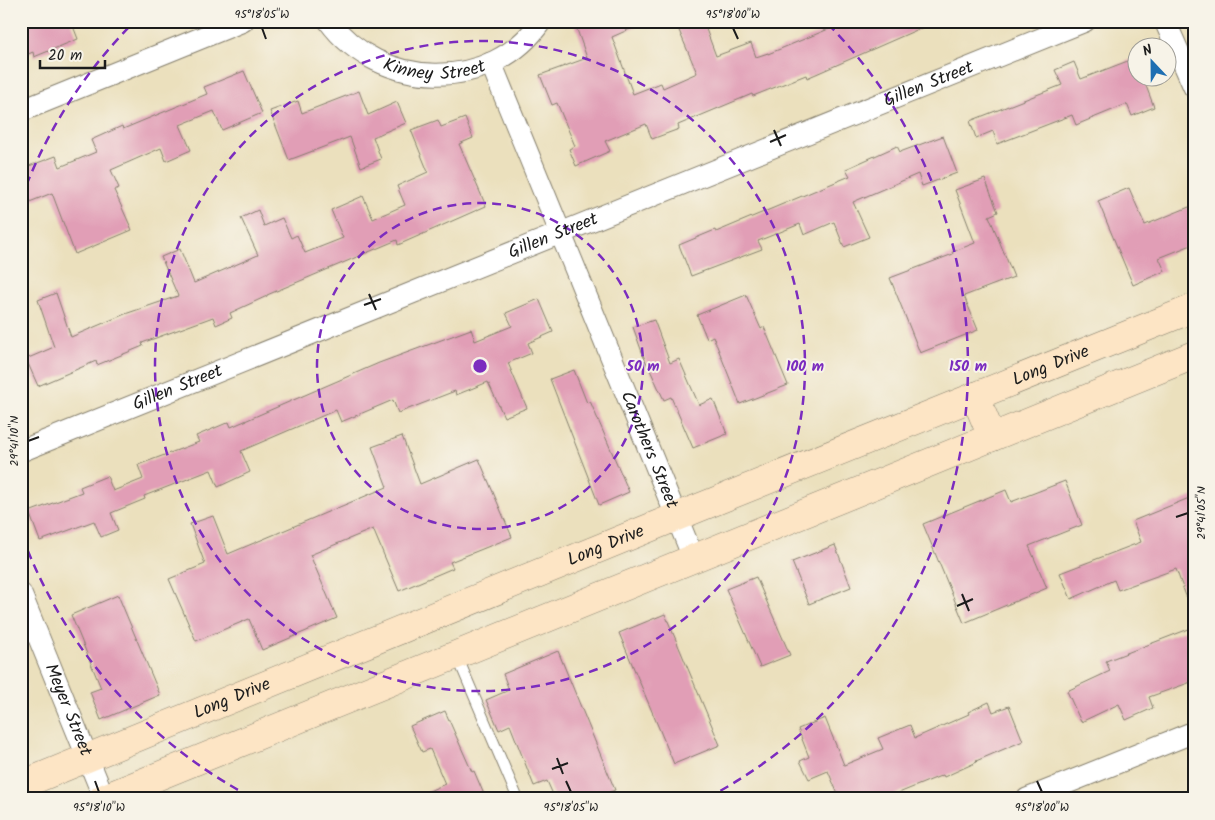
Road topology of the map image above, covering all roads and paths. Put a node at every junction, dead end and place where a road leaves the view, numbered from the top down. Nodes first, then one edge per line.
1 (242, 21) edge
2 (329, 21) edge
3 (542, 21) edge
4 (1085, 21) edge
5 (1165, 21) edge
6 (491, 63) junction
7 (1194, 87) edge
8 (21, 111) edge
9 (560, 233) junction
10 (1194, 308) edge
11 (1194, 355) edge
12 (975, 396) junction
13 (992, 437) junction
14 (21, 451) edge
15 (676, 517) junction
16 (693, 557) junction
17 (21, 594) edge
18 (457, 655) junction
19 (294, 675) junction
20 (310, 715) junction
21 (1194, 732) edge
22 (88, 759) junction
23 (21, 785) edge
24 (103, 798) edge
25 (518, 799) edge
26 (1027, 799) edge

1 - 8 street
2 - 6 street, Kinney Street
3 - 6 street, Kinney Street
4 - 9 street, Gillen Street
5 - 7 street
6 - 9 street, Carothers Street
9 - 14 street, Gillen Street
9 - 15 street, Carothers Street
10 - 12 main road, Long Drive
11 - 13 main road
12 - 13 main road
12 - 15 main road, Long Drive
13 - 16 main road
15 - 16 street, Carothers Street
15 - 19 main road, Long Drive
16 - 18 main road
17 - 22 street, Meyer Street
18 - 20 main road
18 - 25 lane
19 - 20 main road
19 - 22 main road, Long Drive
20 - 24 main road
21 - 26 street
22 - 23 main road, Long Drive
22 - 24 street, Meyer Street

